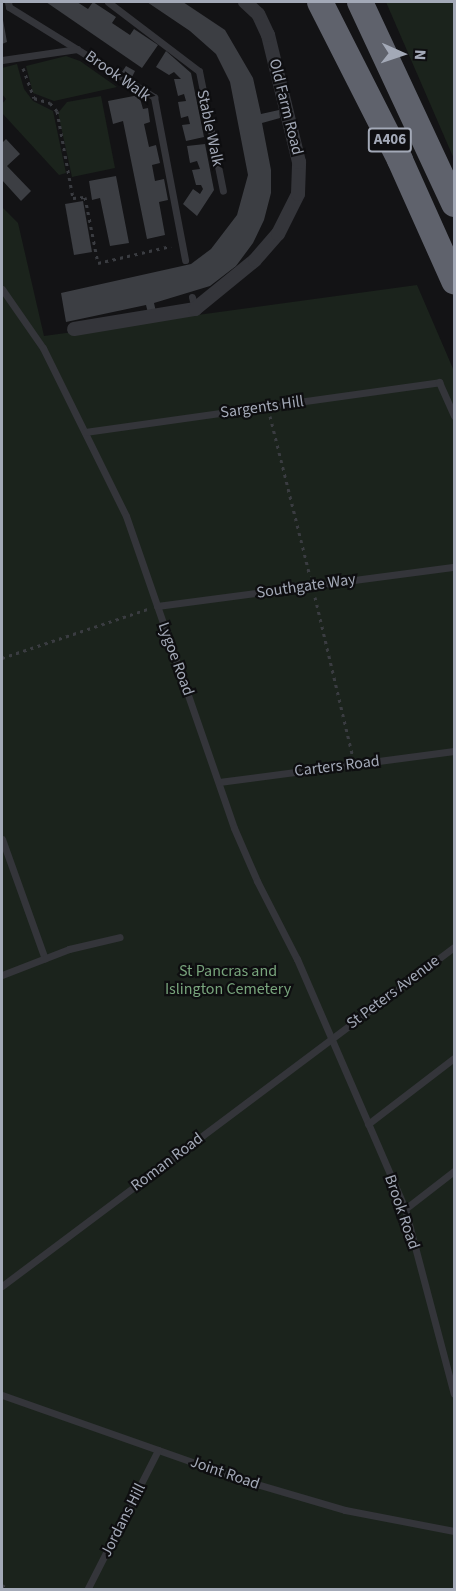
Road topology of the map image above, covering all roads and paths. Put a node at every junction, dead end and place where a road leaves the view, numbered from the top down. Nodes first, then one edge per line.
1 (8, 2) edge
2 (108, 2) edge
3 (245, 2) edge
4 (320, 2) edge
5 (360, 2) edge
6 (77, 48) junction
7 (20, 57) junction
8 (2, 60) edge
9 (224, 191) dead end
10 (454, 204) edge
11 (182, 243) junction
12 (185, 260) dead end
13 (454, 281) edge
14 (2, 289) edge
15 (74, 329) dead end
16 (454, 416) edge
17 (85, 432) junction
18 (454, 567) edge
19 (157, 606) junction
20 (2, 658) edge
21 (454, 751) edge
22 (219, 782) junction
23 (2, 839) edge
24 (120, 937) dead end
25 (454, 946) edge
26 (45, 958) junction
27 (2, 975) edge
28 (332, 1037) junction
29 (454, 1058) edge
30 (368, 1124) junction
31 (454, 1171) edge
32 (405, 1209) junction
33 (2, 1286) edge
34 (454, 1394) edge
35 (2, 1395) edge
36 (158, 1450) junction
37 (454, 1532) edge
38 (2, 1585) edge
39 (10, 1590) edge
40 (87, 1590) edge

1 - 6 lane, Brook Walk
2 - 9 lane, Stable Walk
3 - 15 street, Old Farm Road
4 - 13 highway, A406
5 - 10 highway, A406
6 - 7 lane
6 - 11 lane, Brook Walk
7 - 8 lane
7 - 11 path
11 - 12 lane, Brook Walk
14 - 17 lane, Lygoe Road
16 - 17 lane, Sargents Hill
17 - 19 lane, Lygoe Road
18 - 19 lane, Southgate Way
19 - 20 path
19 - 22 lane, Lygoe Road
21 - 22 lane, Carters Road
22 - 28 lane, Lygoe Road
23 - 26 lane
24 - 26 lane
25 - 28 lane, St Peters Avenue
26 - 27 lane
28 - 30 lane, Brook Road
28 - 33 lane, Roman Road
29 - 30 lane
30 - 32 lane, Brook Road
31 - 32 lane
32 - 34 lane, Brook Road
35 - 36 lane, Joint Road
36 - 37 lane, Joint Road
36 - 40 lane, Jordans Hill
38 - 39 path

